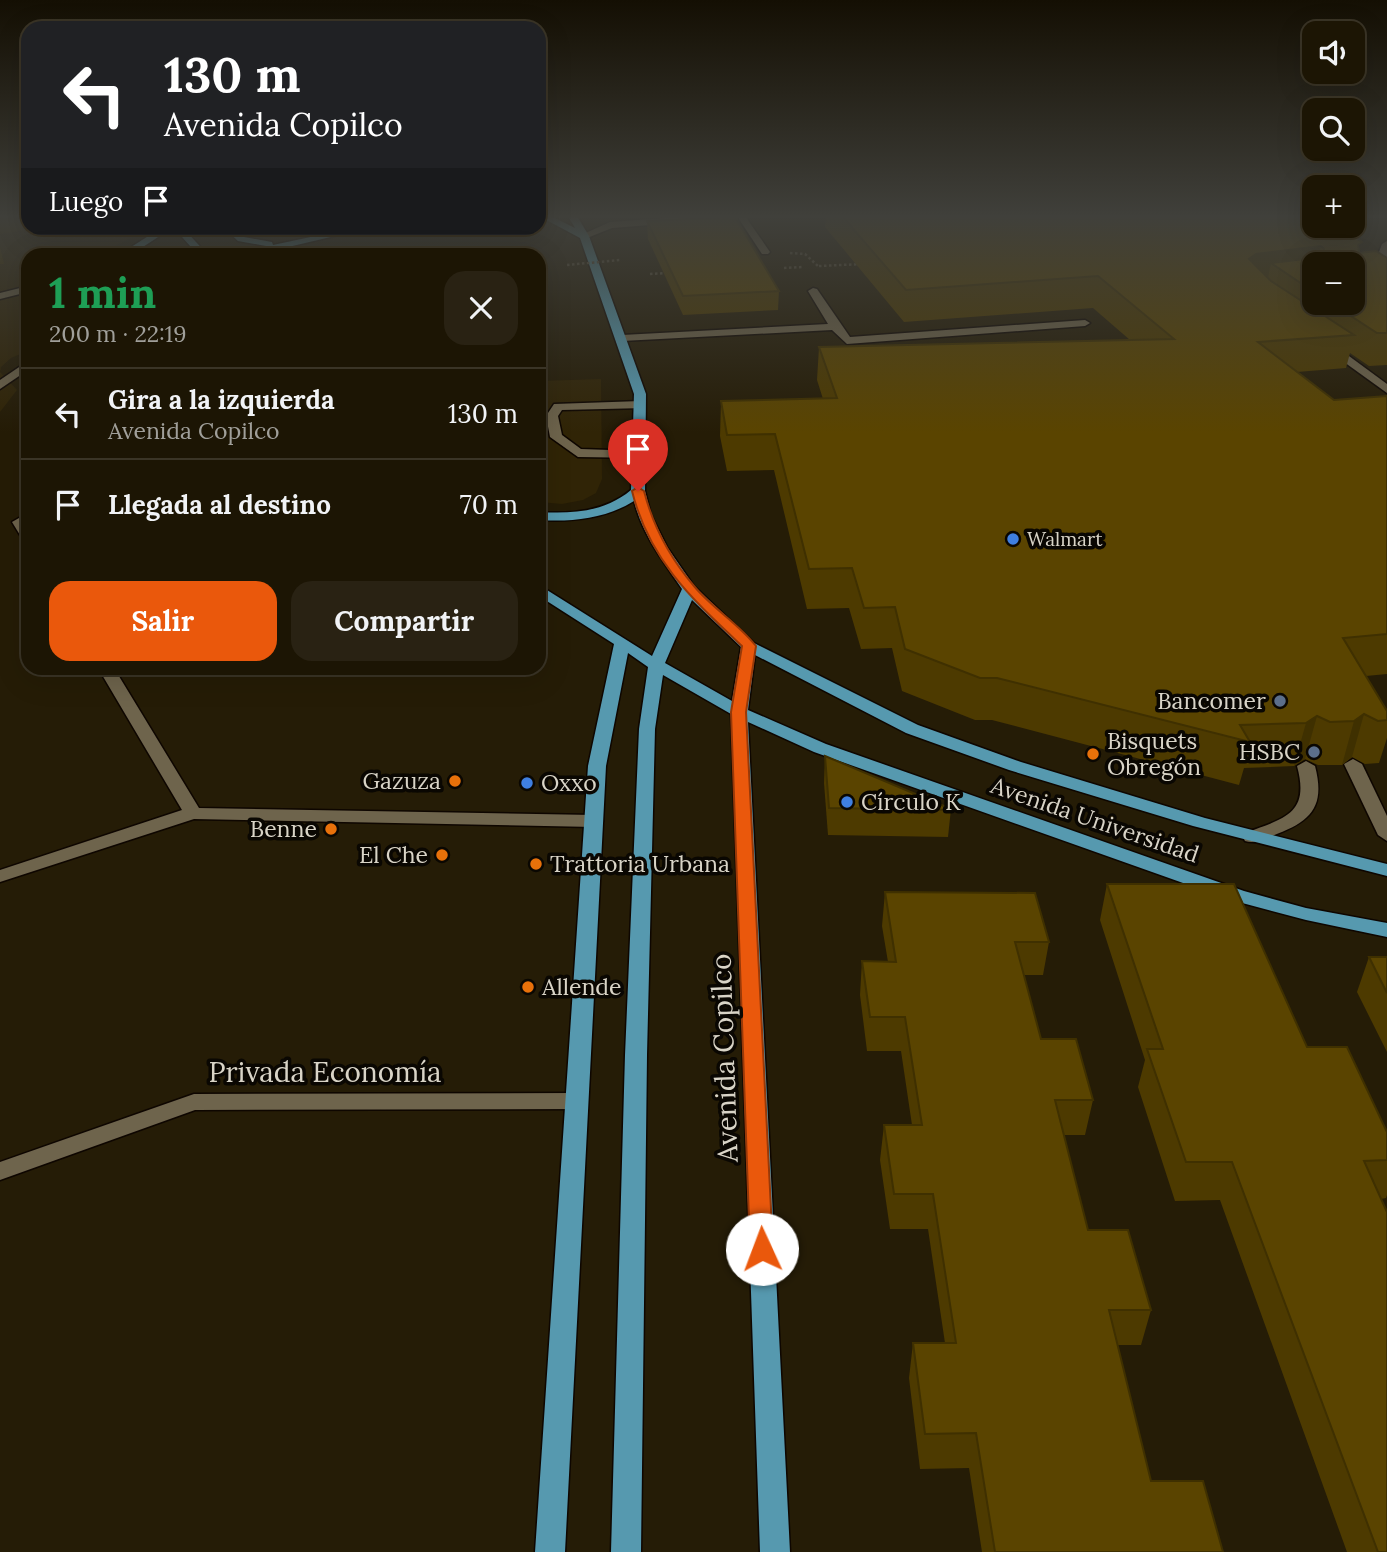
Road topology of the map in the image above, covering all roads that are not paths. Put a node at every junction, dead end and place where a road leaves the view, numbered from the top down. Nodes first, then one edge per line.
1 (604, 288) edge
2 (813, 290) dead end
3 (21, 291) edge
4 (0, 296) edge
5 (1085, 323) dead end
6 (835, 327) junction
7 (622, 338) junction
8 (1318, 338) edge
9 (21, 370) edge
10 (0, 386) edge
11 (1387, 388) edge
12 (641, 405) junction
13 (640, 455) junction
14 (638, 491) junction
15 (546, 516) edge
16 (19, 522) dead end
17 (21, 525) edge
18 (689, 589) junction
19 (546, 593) edge
20 (622, 642) junction
21 (749, 646) junction
22 (656, 665) junction
23 (110, 675) edge
24 (739, 712) junction
25 (1353, 764) dead end
26 (1306, 766) dead end
27 (192, 813) junction
28 (594, 821) junction
29 (1387, 835) edge
30 (1252, 837) junction
31 (1387, 870) edge
32 (0, 876) edge
33 (1387, 930) edge
34 (577, 1101) junction
35 (0, 1171) edge
36 (550, 1552) edge
37 (626, 1552) edge
38 (775, 1552) edge

1 - 7 main road
2 - 6 street
3 - 4 street
5 - 6 street
6 - 7 street
7 - 12 main road
8 - 11 street
9 - 10 street
12 - 13 main road
12 - 13 street
13 - 14 main road
14 - 15 main road
14 - 18 main road
16 - 17 street
18 - 21 main road
18 - 22 main road
19 - 20 main road, Avenida Universidad
20 - 22 main road, Avenida Universidad
20 - 28 main road
21 - 24 main road, Avenida Copilco
21 - 30 main road, Avenida Universidad
22 - 24 main road, Avenida Universidad
22 - 37 main road
23 - 27 street
24 - 33 main road, Avenida Universidad
24 - 38 main road, Avenida Copilco
25 - 29 street
26 - 30 street
27 - 28 street
27 - 32 street
28 - 34 main road
30 - 31 main road, Avenida Universidad
34 - 35 street, Privada Economía
34 - 36 main road

